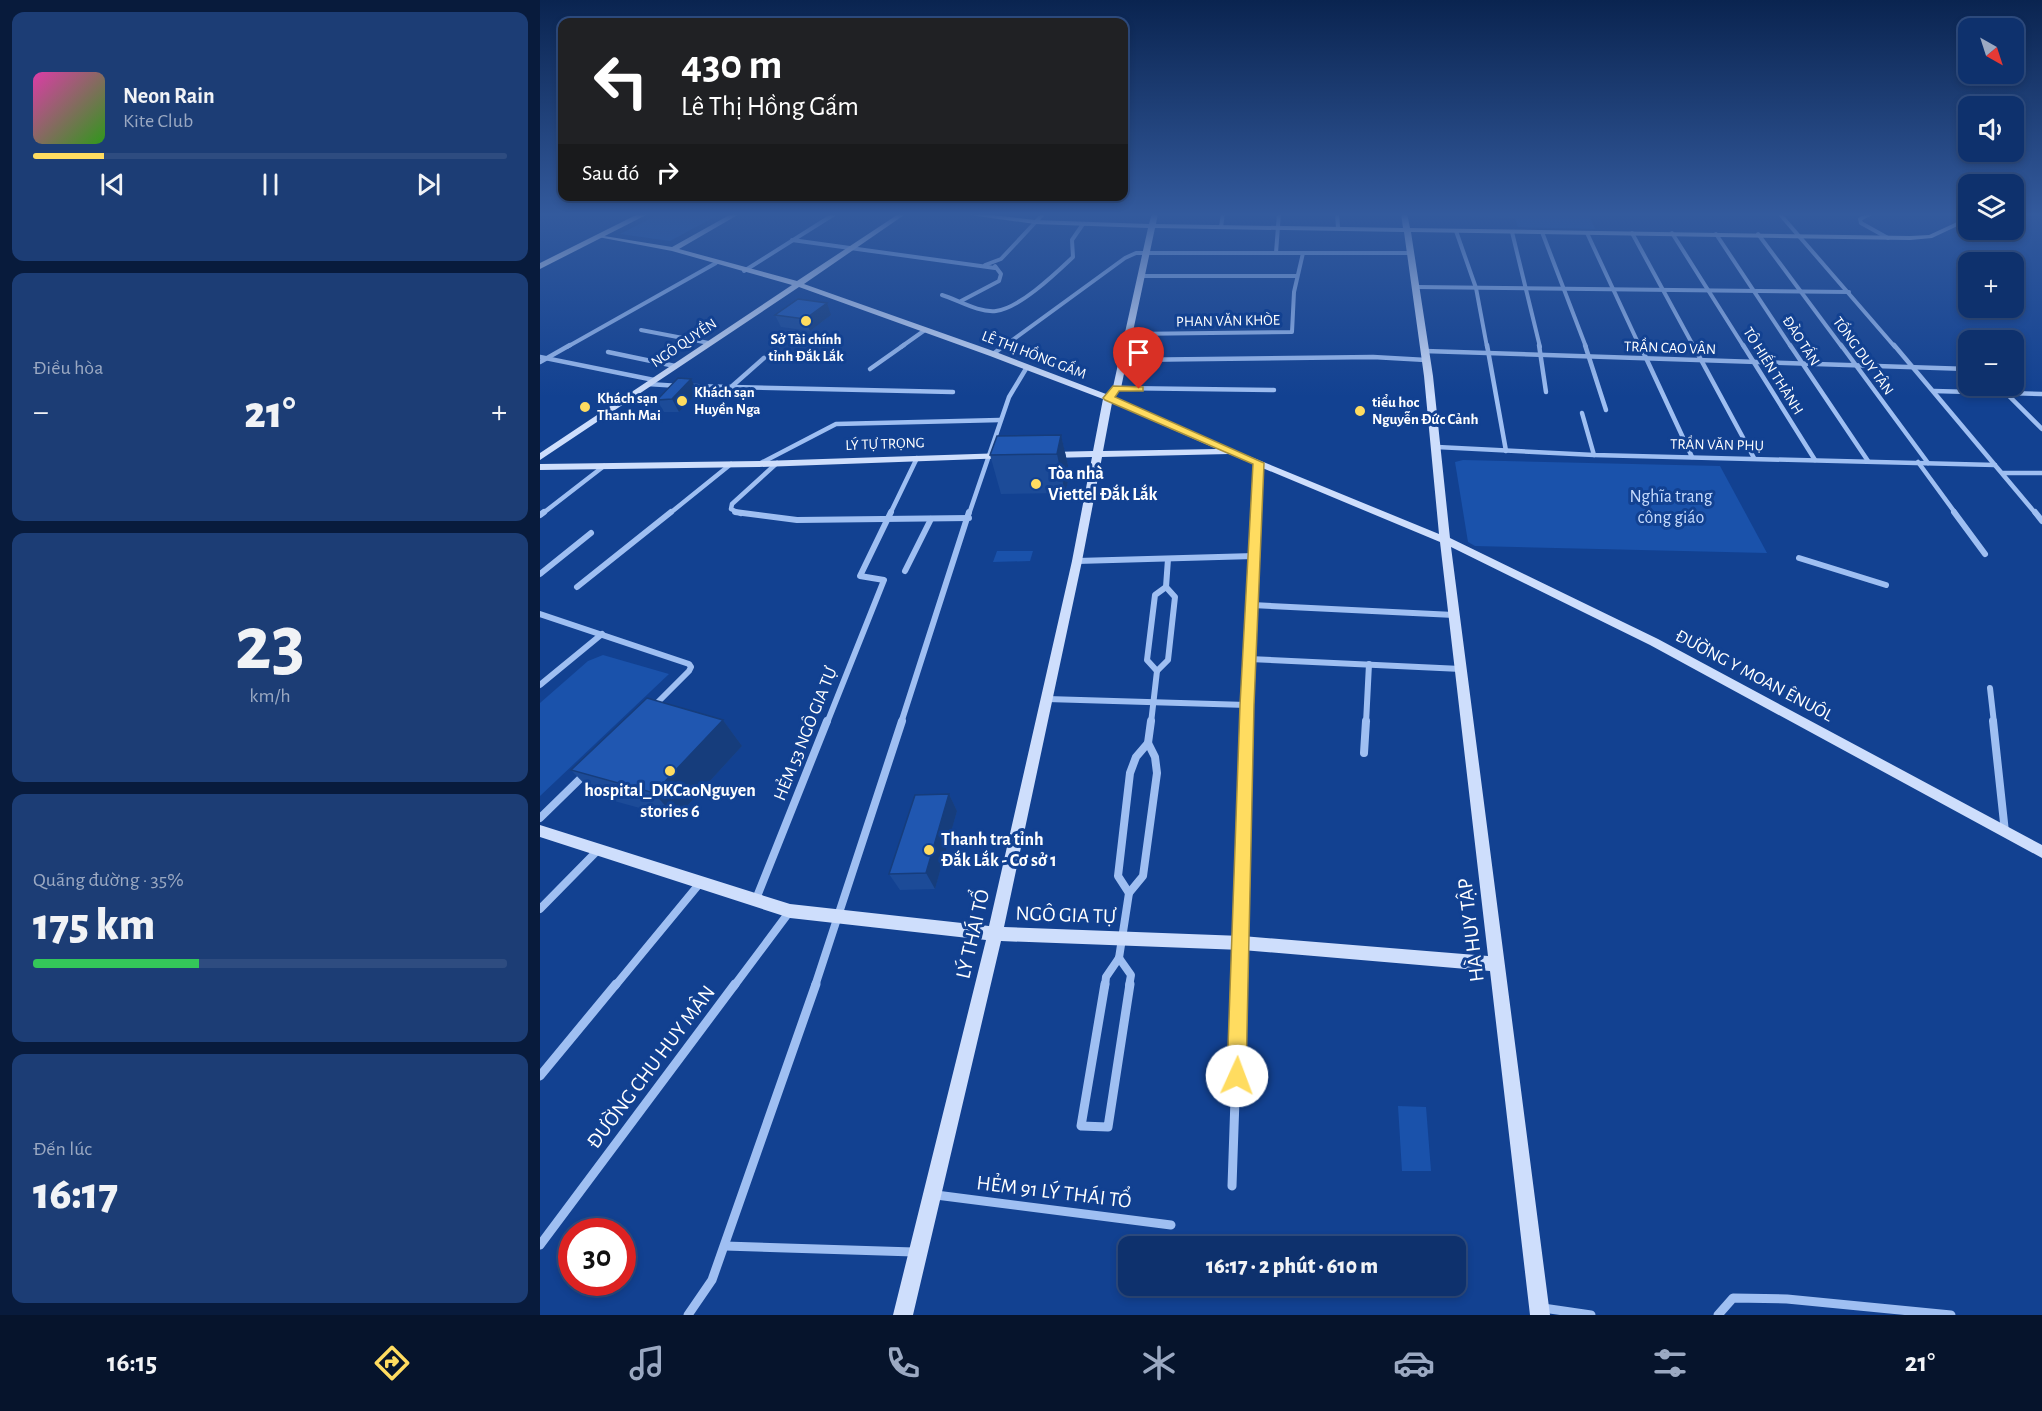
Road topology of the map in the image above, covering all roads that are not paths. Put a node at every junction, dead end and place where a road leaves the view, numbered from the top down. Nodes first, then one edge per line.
1 (694, 274) edge
2 (758, 274) edge
3 (812, 274) edge
4 (1001, 274) edge
5 (1050, 274) edge
6 (1102, 274) edge
7 (1414, 274) edge
8 (1471, 274) edge
9 (1522, 274) edge
10 (1559, 274) edge
11 (1606, 274) edge
12 (1654, 274) edge
13 (1700, 274) edge
14 (1743, 274) edge
15 (1789, 274) edge
16 (1834, 274) edge
17 (1142, 276) joint
18 (1298, 276) joint
19 (798, 284) junction
20 (1417, 287) junction
21 (1476, 288) junction
22 (1525, 289) junction
23 (1565, 289) junction
24 (1613, 290) junction
25 (1663, 290) junction
26 (1710, 290) junction
27 (1754, 291) junction
28 (1802, 292) junction
29 (1849, 292) junction
30 (942, 295) dead end
31 (961, 301) junction
32 (641, 330) dead end
33 (925, 330) junction
34 (1129, 334) junction
35 (709, 343) junction
36 (608, 352) dead end
37 (993, 354) junction
38 (1487, 354) junction
39 (1425, 356) junction
40 (1542, 356) junction
41 (540, 357) edge
42 (1590, 357) junction
43 (548, 358) junction
44 (764, 358) dead end
45 (1644, 359) junction
46 (1124, 360) junction
47 (1703, 361) junction
48 (540, 363) edge
49 (1753, 363) junction
50 (1801, 363) junction
51 (1854, 365) junction
52 (675, 366) junction
53 (1027, 367) junction
54 (1915, 368) junction
55 (870, 369) dead end
56 (1958, 369) edge
57 (651, 382) junction
58 (1117, 388) junction
59 (730, 389) junction
60 (1274, 390) dead end
61 (1934, 391) junction
62 (953, 392) dead end
63 (1546, 392) dead end
64 (1958, 392) edge
65 (2024, 394) edge
66 (2042, 394) edge
67 (2009, 396) edge
68 (1108, 398) junction
69 (1606, 410) dead end
70 (1582, 413) dead end
71 (1000, 420) junction
72 (2042, 429) edge
73 (1437, 447) junction
74 (1231, 452) junction
75 (1506, 452) junction
76 (1096, 454) junction
77 (1042, 455) edge
78 (1594, 455) junction
79 (987, 456) junction
80 (1020, 456) edge
81 (540, 457) edge
82 (1692, 457) junction
83 (917, 458) junction
84 (1754, 458) junction
85 (1815, 460) junction
86 (1868, 461) junction
87 (1918, 462) junction
88 (777, 463) junction
89 (1258, 463) junction
90 (1928, 463) junction
91 (732, 464) junction
92 (759, 464) junction
93 (1995, 465) junction
94 (604, 466) junction
95 (540, 467) edge
96 (2003, 473) junction
97 (2042, 473) edge
98 (540, 515) edge
99 (969, 518) junction
100 (890, 519) junction
101 (931, 519) junction
102 (2042, 520) edge
103 (591, 533) dead end
104 (1445, 540) junction
105 (1985, 554) dead end
106 (1254, 556) junction
107 (1799, 558) dead end
108 (1168, 559) junction
109 (1077, 561) junction
110 (905, 571) dead end
111 (540, 574) edge
112 (1886, 585) dead end
113 (577, 587) dead end
114 (1166, 587) junction
115 (1252, 605) junction
116 (540, 614) edge
117 (1454, 615) junction
118 (602, 634) junction
119 (1249, 659) junction
120 (1369, 664) junction
121 (1461, 669) junction
122 (1157, 671) junction
123 (540, 685) edge
124 (1990, 688) dead end
125 (1047, 699) junction
126 (1153, 703) junction
127 (1247, 705) junction
128 (646, 714) edge
129 (1148, 743) junction
130 (1364, 753) dead end
131 (589, 770) edge
132 (540, 818) edge
133 (540, 831) edge
134 (2005, 833) junction
135 (598, 849) junction
136 (2042, 852) edge
137 (701, 882) junction
138 (1129, 893) junction
139 (756, 900) junction
140 (540, 909) edge
141 (790, 911) junction
142 (839, 917) junction
143 (995, 934) junction
144 (1122, 938) junction
145 (1242, 943) junction
146 (1119, 958) junction
147 (1496, 964) junction
148 (540, 1076) edge
149 (1232, 1186) dead end
150 (932, 1194) junction
151 (1171, 1225) dead end
152 (540, 1245) edge
153 (725, 1246) junction
154 (918, 1252) junction
155 (1540, 1311) edge
156 (688, 1315) edge
157 (903, 1315) edge
158 (1591, 1315) edge
159 (1719, 1315) edge
160 (1951, 1315) edge

1 - 43 street
2 - 19 street, LÊ THỊ HỒNG GẤM
3 - 19 street, NGÔ QUYỀN
4 - 31 street
5 - 31 street
6 - 37 street
7 - 20 street, HÀ HUY TẬP
8 - 21 street
9 - 22 street
10 - 23 street
11 - 24 street
12 - 25 street
13 - 26 street, TÔ HIẾN THÀNH
14 - 27 street, ĐÀO TẤN
15 - 28 street, TỐNG DUY TÂN
16 - 29 street
17 - 18 street
17 - 34 street
18 - 34 street, PHAN VĂN KHÒE
19 - 33 street, LÊ THỊ HỒNG GẤM
19 - 35 street, NGÔ QUYỀN
20 - 21 street
20 - 39 street, HÀ HUY TẬP
21 - 22 street
21 - 38 street
22 - 23 street
22 - 40 street
23 - 24 street
23 - 42 street
24 - 25 street
24 - 45 street
25 - 26 street
25 - 47 street
26 - 27 street
26 - 49 street, TÔ HIẾN THÀNH
27 - 28 street
27 - 50 street, ĐÀO TẤN
28 - 29 street
28 - 51 street, TỐNG DUY TÂN
29 - 54 street
30 - 31 street
32 - 35 street
33 - 37 street, LÊ THỊ HỒNG GẤM
33 - 55 street
34 - 46 street
35 - 52 street, NGÔ QUYỀN
36 - 52 street
37 - 53 street, LÊ THỊ HỒNG GẤM
38 - 39 street, TRẦN CAO VÂN
38 - 40 street, TRẦN CAO VÂN
38 - 75 street
39 - 46 street, TRẦN CAO VÂN
39 - 73 street, HÀ HUY TẬP
40 - 42 street, TRẦN CAO VÂN
40 - 63 street
41 - 43 street
42 - 45 street, TRẦN CAO VÂN
42 - 69 street
43 - 48 street
43 - 57 street
44 - 59 street
45 - 47 street, TRẦN CAO VÂN
45 - 82 street
46 - 58 street
47 - 49 street, TRẦN CAO VÂN
47 - 84 street
49 - 50 street, TRẦN CAO VÂN
49 - 85 street, TÔ HIẾN THÀNH
50 - 51 street, TRẦN CAO VÂN
50 - 86 street, ĐÀO TẤN
51 - 54 street, TRẦN CAO VÂN
51 - 90 street, TỐNG DUY TÂN
52 - 57 street, NGÔ QUYỀN
53 - 68 street, LÊ THỊ HỒNG GẤM
53 - 71 street
54 - 56 street, TRẦN CAO VÂN
54 - 61 street
57 - 59 street
57 - 81 street, NGÔ QUYỀN
58 - 60 street
58 - 68 street
59 - 62 street
61 - 64 street
61 - 93 street
65 - 66 street
67 - 72 street
68 - 74 street, LÊ THỊ HỒNG GẤM
68 - 76 street, LÝ THÁI TỔ
70 - 78 street
71 - 79 street
71 - 92 street
73 - 75 street, TRẦN VĂN PHỤ
73 - 104 street, HÀ HUY TẬP
74 - 76 street
74 - 89 street, LÊ THỊ HỒNG GẤM
75 - 78 street, TRẦN VĂN PHỤ
76 - 77 street
76 - 109 street, LÝ THÁI TỔ
78 - 82 street, TRẦN VĂN PHỤ
79 - 80 street, LÝ TỰ TRỌNG
79 - 83 street, LÝ TỰ TRỌNG
79 - 99 street
82 - 84 street, TRẦN VĂN PHỤ
83 - 88 street, LÝ TỰ TRỌNG
83 - 100 street
84 - 85 street, TRẦN VĂN PHỤ
85 - 86 street, TRẦN VĂN PHỤ
86 - 87 street, TRẦN VĂN PHỤ
87 - 90 street, TRẦN VĂN PHỤ
87 - 105 street
88 - 92 street, LÝ TỰ TRỌNG
88 - 100 street
89 - 104 street, LÊ THỊ HỒNG GẤM
89 - 106 street
90 - 93 street, TRẦN VĂN PHỤ
91 - 92 street, LÝ TỰ TRỌNG
91 - 94 street, LÝ TỰ TRỌNG
91 - 113 street
93 - 96 street
94 - 95 street, LÝ TỰ TRỌNG
94 - 98 street
96 - 97 street
96 - 102 street
99 - 101 street
99 - 142 street
100 - 101 street
100 - 139 street, HẺM 53 NGÔ GIA TỰ
101 - 110 street
103 - 111 street
104 - 117 street, HÀ HUY TẬP
104 - 134 street, ĐƯỜNG Y MOAN ÊNUÔL
106 - 108 street
106 - 115 street
107 - 112 street
108 - 109 street
108 - 114 street
109 - 125 street, LÝ THÁI TỔ
114 - 122 street
114 - 122 street
115 - 117 street
115 - 119 street
116 - 118 street
117 - 121 street, HÀ HUY TẬP
118 - 123 street
118 - 128 street
119 - 120 street
119 - 127 street
120 - 121 street
120 - 130 street
121 - 147 street, HÀ HUY TẬP
122 - 126 street
124 - 134 street
125 - 126 street
125 - 143 street, LÝ THÁI TỔ
126 - 127 street
126 - 129 street
127 - 145 street
129 - 138 street
129 - 138 street
131 - 132 street
133 - 135 street, NGÔ GIA TỰ
134 - 136 street, ĐƯỜNG Y MOAN ÊNUÔL
135 - 137 street, NGÔ GIA TỰ
135 - 140 street
137 - 139 street, NGÔ GIA TỰ
137 - 148 street
138 - 144 street
139 - 141 street, NGÔ GIA TỰ
141 - 142 street, NGÔ GIA TỰ
141 - 152 street, ĐƯỜNG CHU HUY MÂN
142 - 143 street, NGÔ GIA TỰ
142 - 153 street
143 - 144 street, NGÔ GIA TỰ
143 - 150 street, LÝ THÁI TỔ
144 - 145 street, NGÔ GIA TỰ
144 - 146 street
145 - 147 street, NGÔ GIA TỰ
145 - 149 street
146 - 146 street
147 - 155 street, HÀ HUY TẬP
150 - 151 street, HẺM 91 LÝ THÁI TỔ
150 - 154 street, LÝ THÁI TỔ
153 - 154 street
153 - 156 street
154 - 157 street, LÝ THÁI TỔ
155 - 158 street
159 - 160 street

